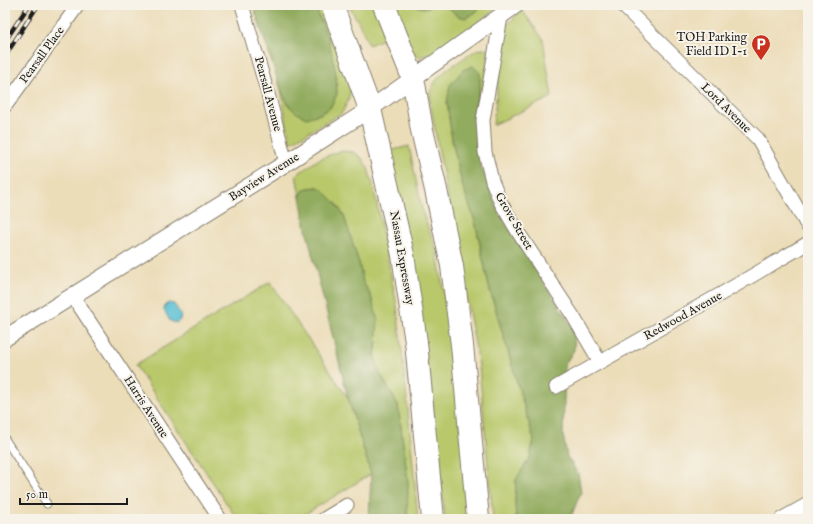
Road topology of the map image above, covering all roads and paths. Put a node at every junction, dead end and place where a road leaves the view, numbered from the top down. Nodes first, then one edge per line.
1 (78, 5) edge
2 (242, 5) edge
3 (332, 5) edge
4 (384, 5) edge
5 (516, 5) edge
6 (622, 5) edge
7 (501, 17) junction
8 (413, 78) junction
9 (6, 105) dead end
10 (370, 109) junction
11 (286, 164) junction
12 (808, 228) edge
13 (808, 243) edge
14 (72, 295) junction
15 (5, 338) edge
16 (600, 362) junction
17 (556, 387) dead end
18 (5, 439) edge
19 (47, 504) dead end
20 (808, 504) edge
21 (347, 505) dead end
22 (220, 519) edge
23 (324, 519) edge
24 (433, 519) edge
25 (478, 519) edge
26 (781, 519) edge

1 - 9 street, Pearsall Place
2 - 11 street, Pearsall Avenue
3 - 10 highway, Nassau Expressway
4 - 8 highway
5 - 7 street, Bayview Avenue
6 - 12 street, Lord Avenue
7 - 8 street, Bayview Avenue
7 - 16 street, Grove Street
8 - 10 street, Bayview Avenue
8 - 25 highway
10 - 11 street, Bayview Avenue
10 - 24 highway, Nassau Expressway
11 - 14 street, Bayview Avenue
13 - 16 street, Redwood Avenue
14 - 15 street, Bayview Avenue
14 - 22 street, Harris Avenue
16 - 17 street, Redwood Avenue
18 - 19 lane
20 - 26 street
21 - 23 street

